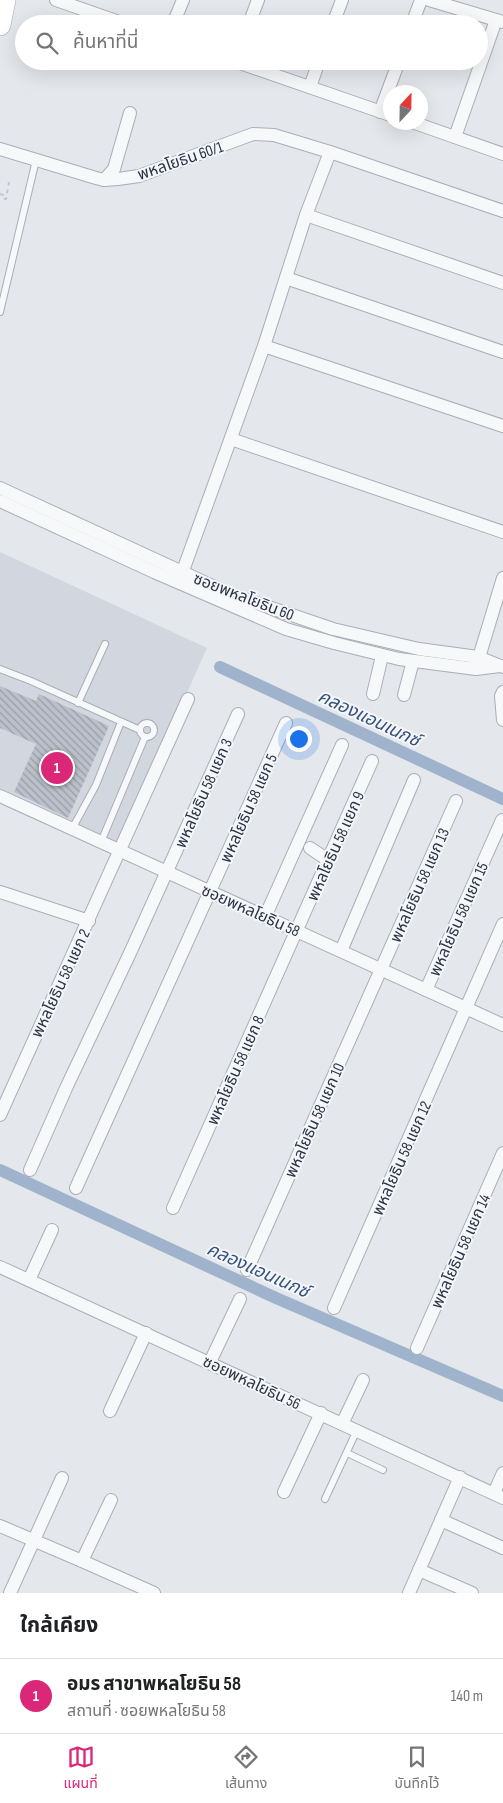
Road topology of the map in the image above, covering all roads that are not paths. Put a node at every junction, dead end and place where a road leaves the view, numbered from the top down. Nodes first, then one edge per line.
1 (5, 0) edge
2 (56, 0) edge
3 (183, 0) edge
4 (258, 0) edge
5 (342, 0) edge
6 (421, 0) edge
7 (429, 0) edge
8 (99, 15) edge
9 (177, 15) edge
10 (252, 15) edge
11 (336, 15) edge
12 (415, 15) edge
13 (480, 15) edge
14 (488, 17) edge
15 (500, 21) edge
16 (0, 24) edge
17 (488, 52) edge
18 (260, 70) edge
19 (316, 70) edge
20 (397, 70) edge
21 (481, 70) edge
22 (393, 85) edge
23 (310, 87) junction
24 (383, 112) edge
25 (130, 113) dead end
26 (428, 128) edge
27 (455, 137) junction
28 (0, 148) edge
29 (330, 152) junction
30 (503, 154) edge
31 (36, 160) junction
32 (104, 180) junction
33 (503, 211) edge
34 (306, 215) junction
35 (286, 278) junction
36 (503, 283) edge
37 (0, 312) edge
38 (264, 346) junction
39 (503, 352) edge
40 (503, 426) edge
41 (231, 439) junction
42 (0, 488) edge
43 (0, 501) edge
44 (503, 532) edge
45 (156, 567) junction
46 (181, 577) junction
47 (503, 578) edge
48 (105, 644) dead end
49 (382, 656) junction
50 (413, 661) junction
51 (477, 663) junction
52 (501, 667) edge
53 (0, 670) edge
54 (503, 692) edge
55 (373, 694) dead end
56 (404, 695) dead end
57 (188, 699) dead end
58 (78, 703) junction
59 (238, 714) dead end
60 (503, 720) edge
61 (121, 722) junction
62 (286, 724) dead end
63 (140, 730) junction
64 (145, 737) junction
65 (342, 745) dead end
66 (372, 760) dead end
67 (414, 780) dead end
68 (0, 796) edge
69 (456, 801) dead end
70 (502, 820) edge
71 (72, 829) junction
72 (101, 842) junction
73 (310, 848) dead end
74 (120, 851) junction
75 (328, 860) junction
76 (167, 872) junction
77 (0, 892) edge
78 (210, 892) junction
79 (265, 916) junction
80 (89, 921) junction
81 (503, 924) edge
82 (297, 931) junction
83 (341, 951) junction
84 (382, 970) junction
85 (426, 990) junction
86 (466, 1008) junction
87 (503, 1024) edge
88 (0, 1116) edge
89 (503, 1153) edge
90 (30, 1170) dead end
91 (76, 1188) dead end
92 (173, 1208) dead end
93 (52, 1230) dead end
94 (0, 1267) edge
95 (247, 1270) dead end
96 (29, 1280) junction
97 (240, 1299) dead end
98 (334, 1308) dead end
99 (146, 1333) junction
100 (417, 1348) dead end
101 (210, 1362) junction
102 (363, 1380) dead end
103 (110, 1411) dead end
104 (321, 1413) junction
105 (342, 1424) junction
106 (357, 1430) junction
107 (347, 1452) junction
108 (383, 1470) dead end
109 (503, 1473) edge
110 (62, 1478) dead end
111 (460, 1478) junction
112 (284, 1492) dead end
113 (498, 1496) edge
114 (325, 1499) dead end
115 (111, 1500) dead end
116 (441, 1520) junction
117 (0, 1526) edge
118 (33, 1541) junction
119 (503, 1548) edge
120 (82, 1560) junction
121 (419, 1570) junction
122 (136, 1589) edge
123 (10, 1593) edge
124 (154, 1593) edge
125 (409, 1593) edge
126 (472, 1593) edge

1 - 16 main road
2 - 8 street
3 - 9 street
4 - 10 street
5 - 11 street
6 - 12 street
7 - 13 street
14 - 15 street
15 - 17 street
18 - 23 street
19 - 23 street
20 - 22 street
21 - 27 street
23 - 24 street
25 - 32 street
26 - 27 street
27 - 30 street
28 - 31 street, พหลโยธิน 60/1
29 - 32 street, พหลโยธิน 60/1
29 - 33 street, พหลโยธิน 60/1
29 - 34 street
31 - 32 street, พหลโยธิน 60/1
31 - 37 lane
34 - 35 street
34 - 36 street
35 - 38 street
35 - 39 street
38 - 40 street
38 - 41 street
41 - 44 street
41 - 46 street
42 - 45 street, ซอยพหลโยธิน 60
43 - 45 street, ซอยพหลโยธิน 60
45 - 46 street, ซอยพหลโยธิน 60
46 - 49 street, ซอยพหลโยธิน 60
46 - 51 street, ซอยพหลโยธิน 60
47 - 51 street
48 - 58 lane
49 - 50 street, ซอยพหลโยธิน 60
49 - 55 street
50 - 51 street, ซอยพหลโยธิน 60
50 - 56 street
51 - 52 street, ซอยพหลโยธิน 60
53 - 58 lane
54 - 60 street
57 - 74 street, พหลโยธิน 58 แยก 2
58 - 61 lane
59 - 76 street, พหลโยธิน 58 แยก 3
61 - 63 lane
61 - 71 lane
62 - 78 street, พหลโยธิน 58 แยก 5
63 - 64 lane
63 - 64 lane
64 - 72 lane
65 - 79 street
66 - 75 street, พหลโยธิน 58 แยก 9
67 - 83 street
68 - 71 street, ซอยพหลโยธิน 58
69 - 84 street, พหลโยธิน 58 แยก 13
70 - 85 street, พหลโยธิน 58 แยก 15
71 - 72 street, ซอยพหลโยธิน 58
72 - 74 street, ซอยพหลโยธิน 58
73 - 75 street
74 - 76 street, ซอยพหลโยธิน 58
74 - 80 street, พหลโยธิน 58 แยก 2
75 - 82 street, พหลโยธิน 58 แยก 9
76 - 78 street, ซอยพหลโยธิน 58
76 - 90 street, พหลโยธิน 58 แยก 3
77 - 80 street
78 - 79 street, ซอยพหลโยธิน 58
78 - 91 street, พหลโยธิน 58 แยก 5
79 - 82 street, ซอยพหลโยธิน 58
80 - 88 street, พหลโยธิน 58 แยก 2
81 - 86 street, พหลโยธิน 58 แยก 12
82 - 83 street, ซอยพหลโยธิน 58
82 - 92 street, พหลโยธิน 58 แยก 8
83 - 84 street, ซอยพหลโยธิน 58
84 - 85 street, ซอยพหลโยธิน 58
84 - 95 street, พหลโยธิน 58 แยก 10
85 - 86 street, ซอยพหลโยธิน 58
86 - 87 street, ซอยพหลโยธิน 58
86 - 98 street, พหลโยธิน 58 แยก 12
89 - 100 street, พหลโยธิน 58 แยก 14
93 - 96 street
94 - 96 street, ซอยพหลโยธิน 56
96 - 99 street, ซอยพหลโยธิน 56
97 - 101 street
99 - 101 street, ซอยพหลโยธิน 56
99 - 103 street
101 - 104 street, ซอยพหลโยธิน 56
102 - 105 street
104 - 105 street, ซอยพหลโยธิน 56
104 - 112 street
105 - 106 street, ซอยพหลโยธิน 56
106 - 107 lane
106 - 111 street, ซอยพหลโยธิน 56
107 - 108 lane
107 - 114 lane
109 - 113 street
110 - 118 street
111 - 113 street, ซอยพหลโยธิน 56
111 - 116 street
115 - 120 street
116 - 119 street
116 - 121 street
117 - 118 street
118 - 120 street
118 - 123 street
120 - 122 street
121 - 125 street
121 - 126 street
122 - 124 street

